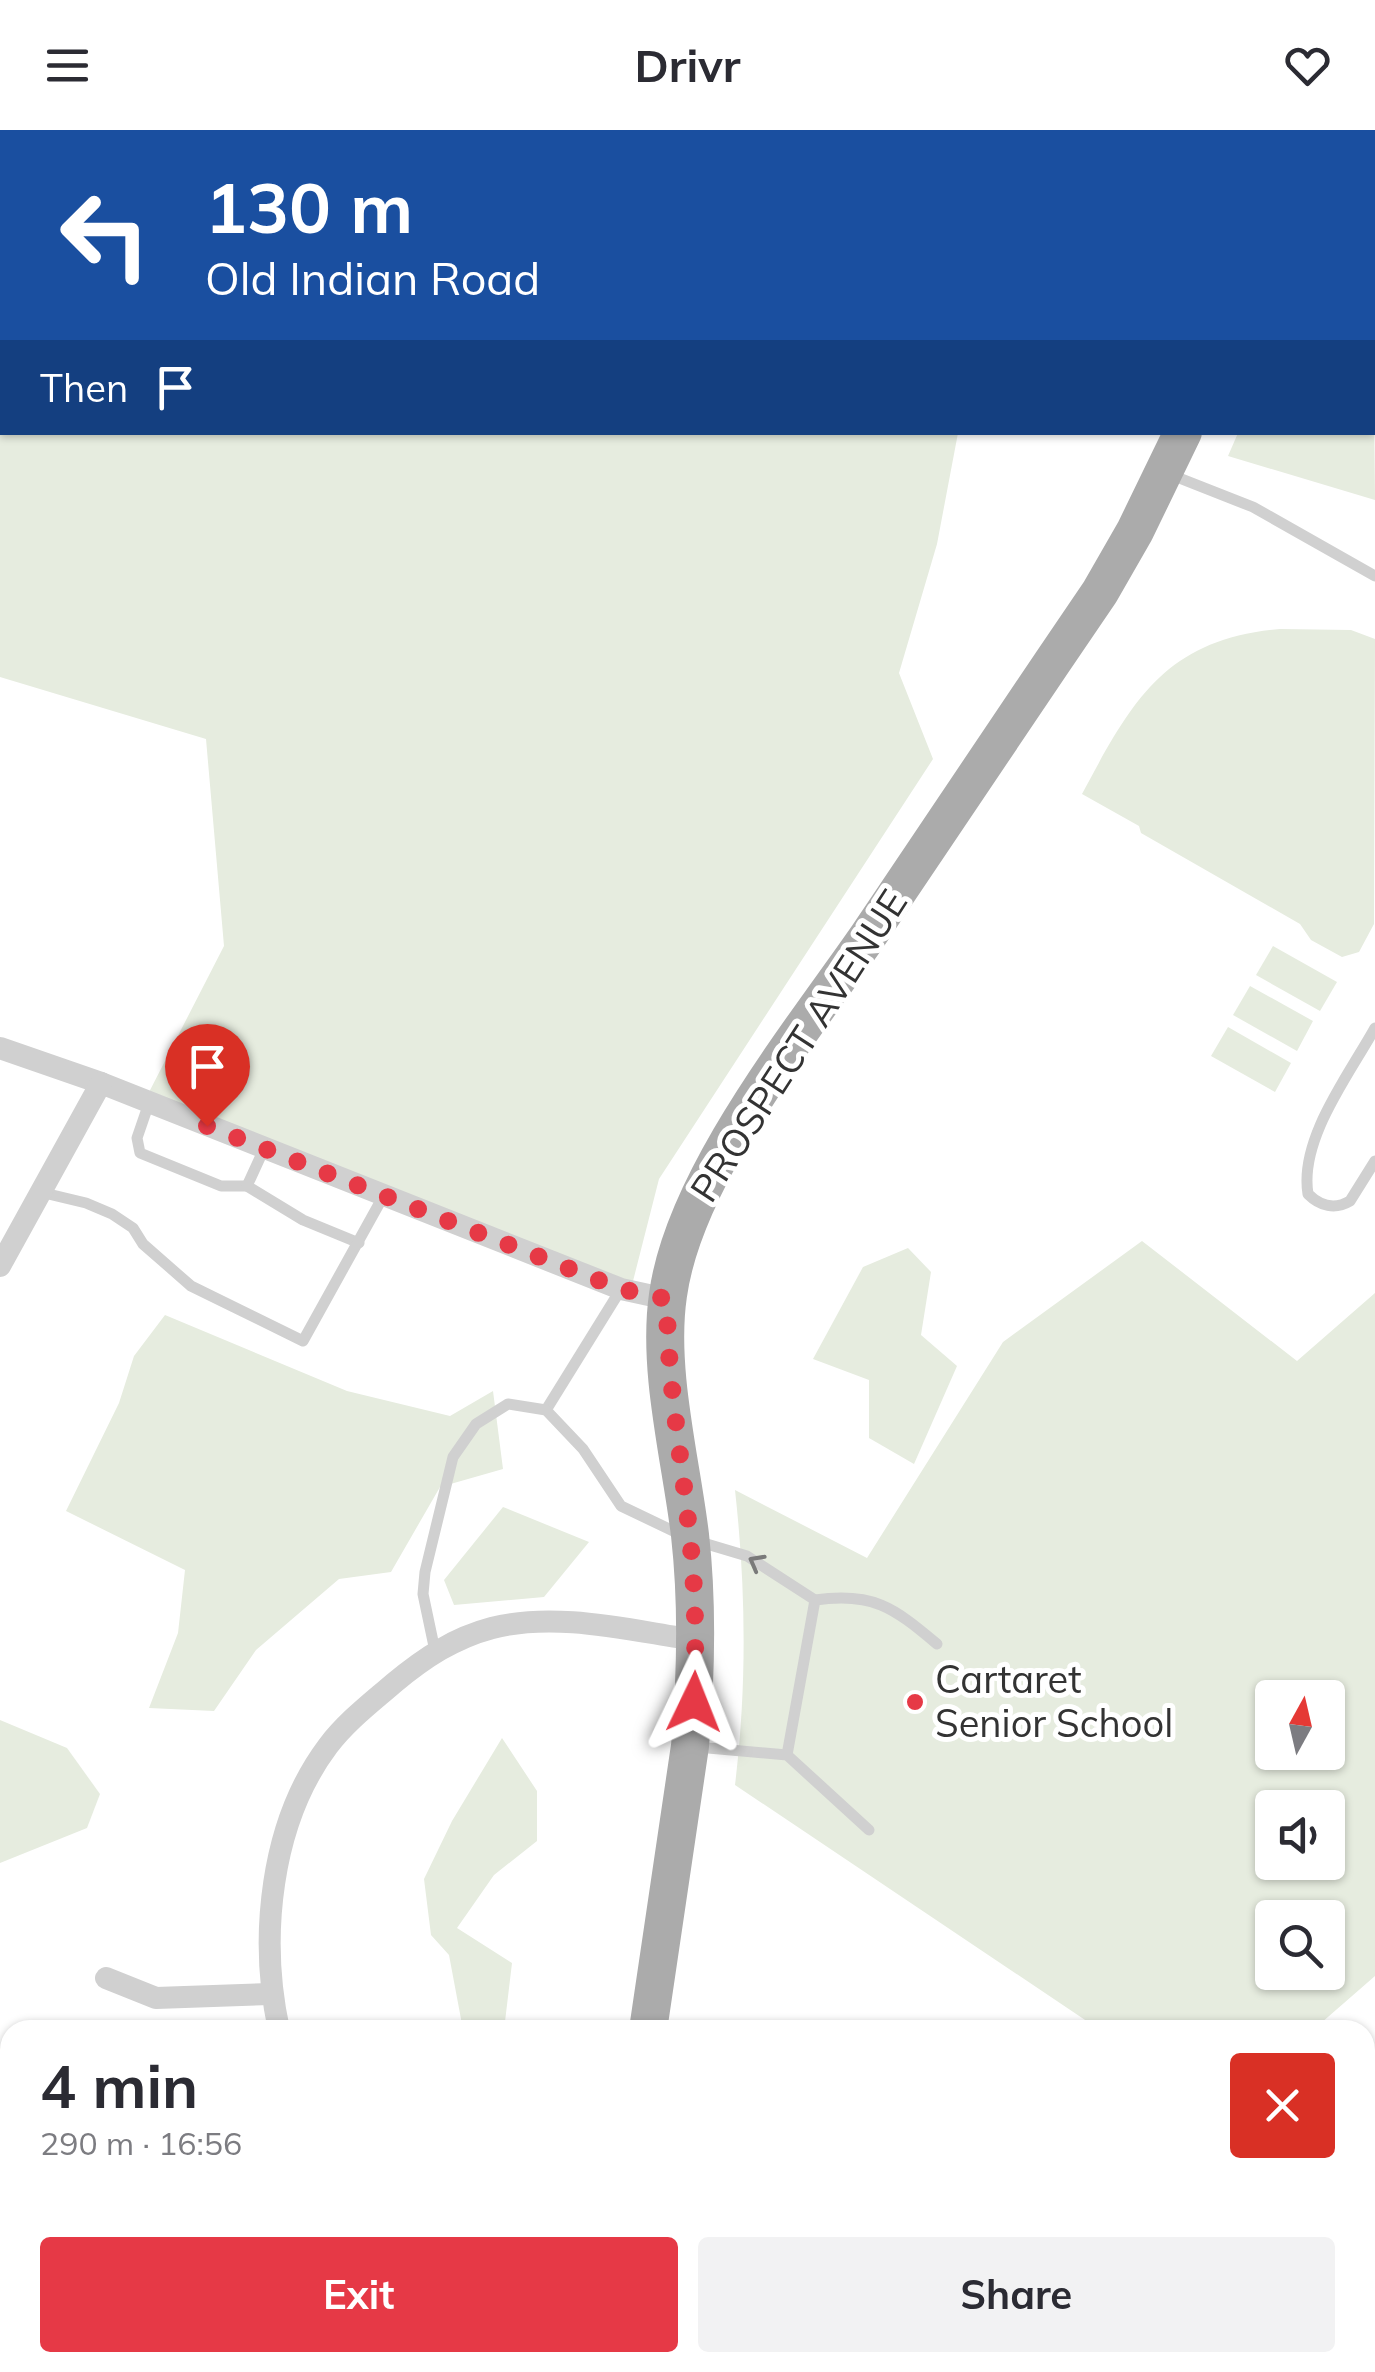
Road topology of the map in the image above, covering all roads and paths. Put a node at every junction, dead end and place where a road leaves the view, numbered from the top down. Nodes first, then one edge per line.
1 (1182, 435) edge
2 (1165, 473) junction
3 (1375, 576) edge
4 (1375, 1028) edge
5 (0, 1048) edge
6 (101, 1083) junction
7 (149, 1103) junction
8 (264, 1148) junction
9 (1375, 1162) edge
10 (247, 1186) junction
11 (40, 1192) junction
12 (384, 1195) junction
13 (359, 1243) junction
14 (0, 1266) edge
15 (621, 1289) junction
16 (667, 1299) junction
17 (546, 1410) junction
18 (690, 1539) junction
19 (815, 1600) junction
20 (696, 1640) junction
21 (937, 1644) dead end
22 (436, 1651) junction
23 (690, 1746) junction
24 (787, 1754) junction
25 (868, 1830) dead end
26 (106, 1978) dead end
27 (271, 1994) junction
28 (277, 2020) edge
29 (649, 2020) edge

1 - 2 main road, PROSPECT AVENUE
2 - 3 lane
2 - 16 main road, PROSPECT AVENUE
4 - 9 lane
5 - 6 street
6 - 7 street
6 - 11 street
7 - 8 street
7 - 10 lane
8 - 10 lane
8 - 12 street
10 - 13 lane
11 - 13 lane
11 - 14 street
12 - 13 lane
12 - 15 street
15 - 16 street
15 - 17 lane
16 - 18 main road, PROSPECT AVENUE
17 - 18 lane
17 - 22 lane
19 -> 18 lane
18 - 20 main road, PROSPECT AVENUE
19 - 21 lane
19 - 24 lane
20 - 22 street
20 - 23 main road, PROSPECT AVENUE
22 - 27 street
23 - 24 lane
23 - 29 main road, PROSPECT AVENUE
24 - 25 lane
26 - 27 street
27 - 28 street

